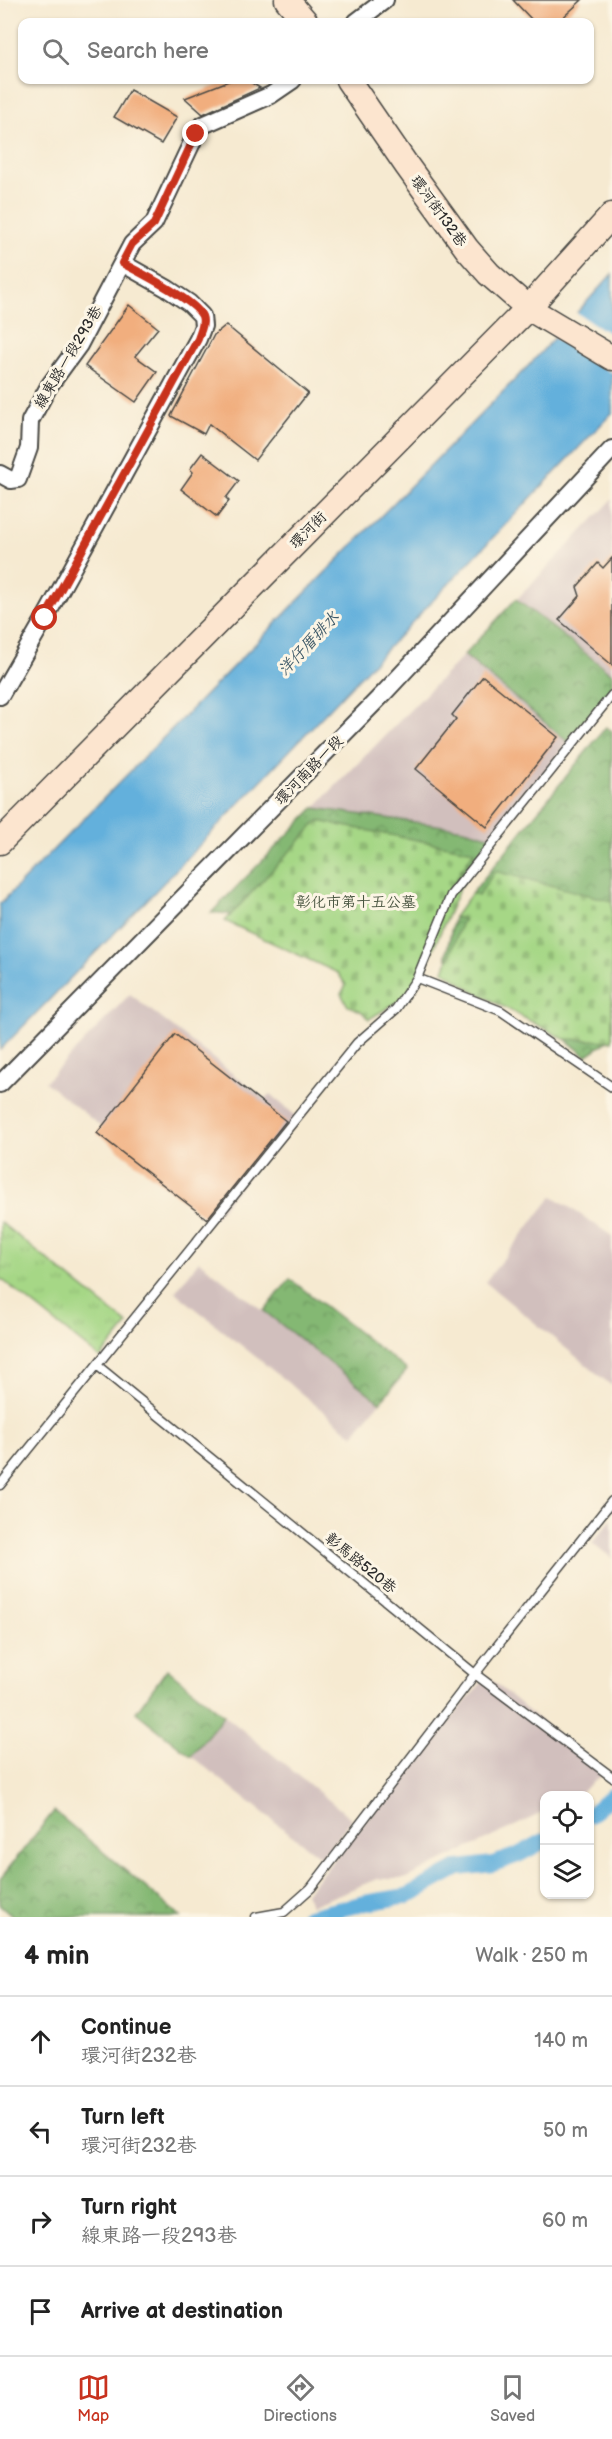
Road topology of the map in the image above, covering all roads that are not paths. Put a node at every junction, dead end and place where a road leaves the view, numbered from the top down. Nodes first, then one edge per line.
1 (287, 0) edge
2 (385, 0) edge
3 (303, 18) edge
4 (361, 18) edge
5 (287, 84) edge
6 (351, 84) edge
7 (612, 215) edge
8 (122, 263) junction
9 (528, 308) junction
10 (612, 358) edge
11 (612, 449) edge
12 (0, 474) edge
13 (612, 694) edge
14 (0, 696) edge
15 (0, 843) edge
16 (417, 978) junction
17 (0, 1084) edge
18 (612, 1087) edge
19 (98, 1365) junction
20 (0, 1485) edge
21 (612, 1501) edge
22 (475, 1674) junction
23 (612, 1777) edge
24 (256, 1917) edge

1 - 3 street
2 - 4 street
5 - 8 street, 線東路一段293巷
6 - 9 street, 環河街132巷
7 - 9 street, 環河街
8 - 12 street, 線東路一段293巷
8 - 14 street
9 - 10 street, 環河街132巷
9 - 15 street, 環河街
11 - 17 street, 環河南路一段
13 - 16 lane
16 - 18 lane
16 - 19 lane
19 - 20 lane
19 - 22 lane, 彰馬路520巷
21 - 22 lane
22 - 23 lane, 彰馬路520巷
22 - 24 lane

